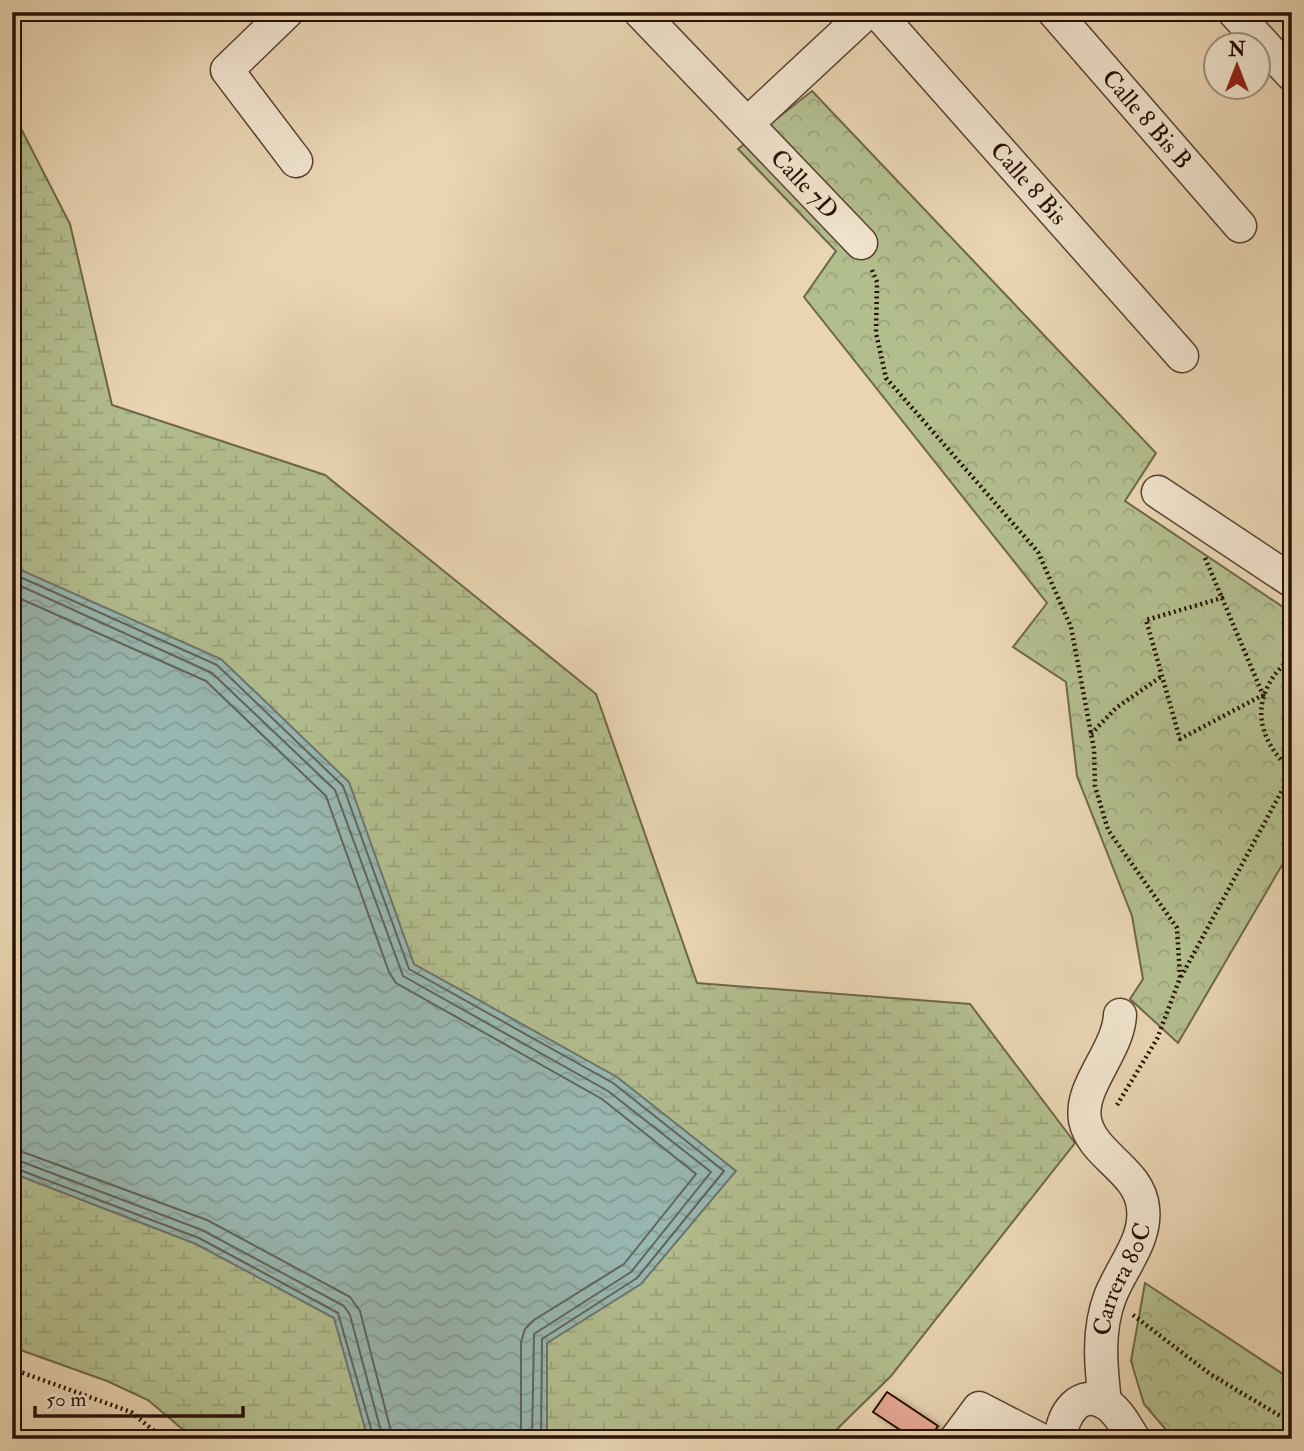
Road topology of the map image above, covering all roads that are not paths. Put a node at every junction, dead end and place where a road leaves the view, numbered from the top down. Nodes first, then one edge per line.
1 (287, 12) edge
2 (640, 12) edge
3 (867, 12) edge
4 (877, 12) edge
5 (1054, 12) edge
6 (1234, 12) edge
7 (1292, 75) edge
8 (748, 123) junction
9 (296, 161) dead end
10 (1240, 226) dead end
11 (861, 243) road end
12 (1182, 356) dead end
13 (1158, 492) dead end
14 (1292, 581) edge
15 (1120, 1015) dead end
16 (1105, 1402) junction
17 (956, 1439) edge
18 (1039, 1439) edge
19 (1060, 1439) edge
20 (1134, 1439) edge

1 - 9 street
2 - 8 street, Calle 7D
3 - 8 street
4 - 12 street, Calle 8 Bis
5 - 10 street, Calle 8 Bis B
6 - 7 street
8 - 11 street, Calle 7D
13 - 14 street
15 - 16 street, Carrera 80C
16 - 19 street
16 - 20 street
17 - 18 street

